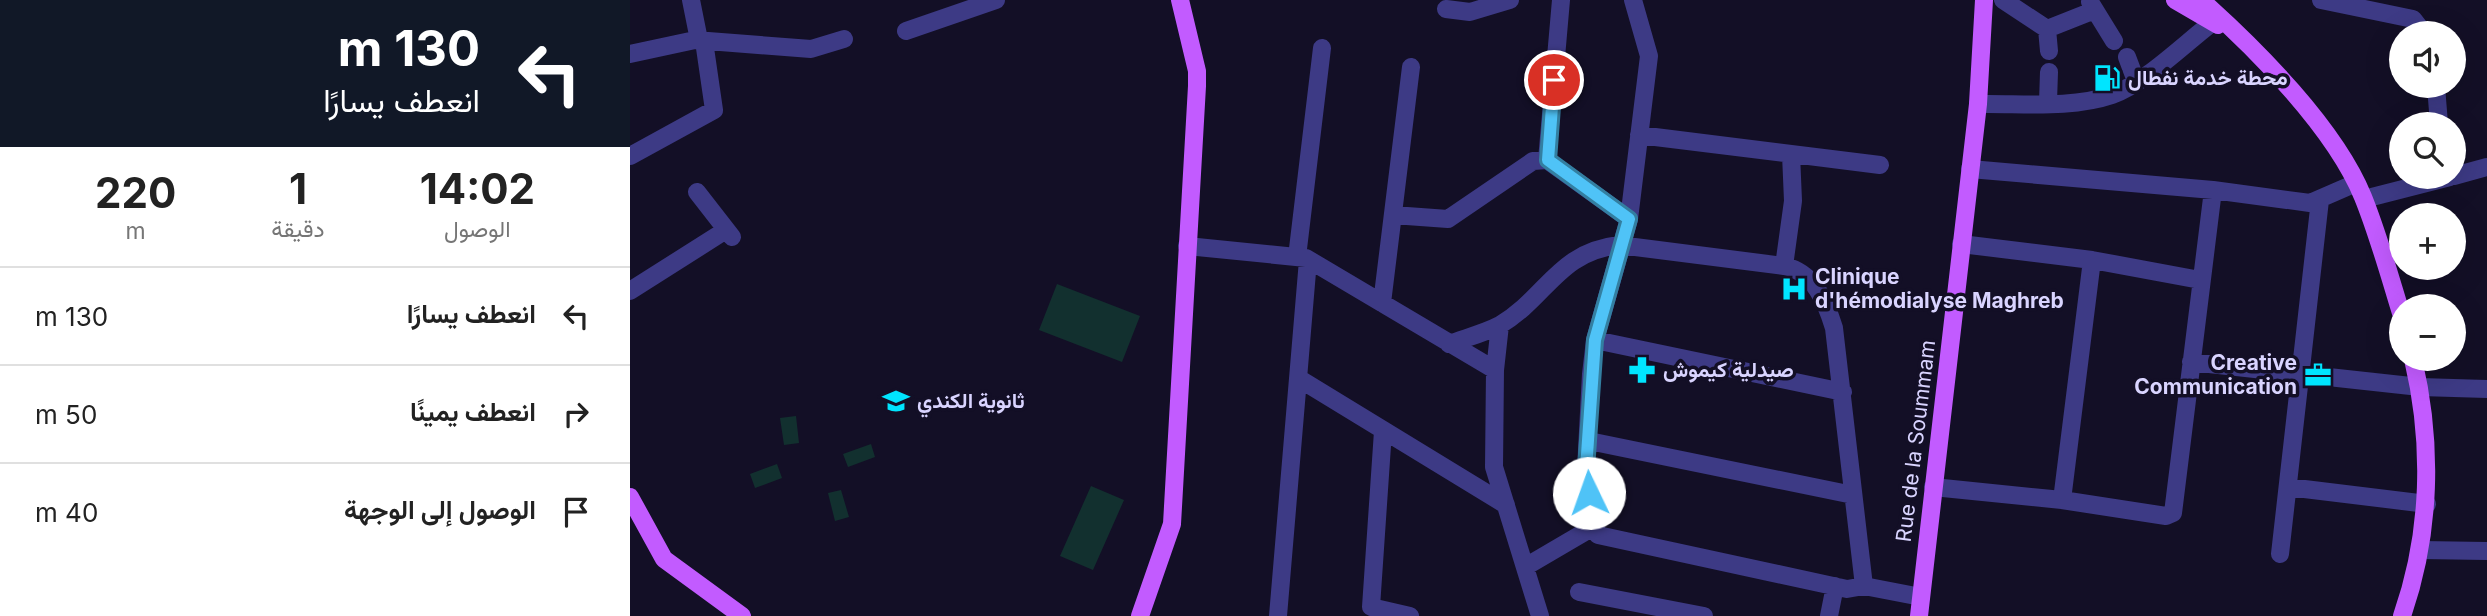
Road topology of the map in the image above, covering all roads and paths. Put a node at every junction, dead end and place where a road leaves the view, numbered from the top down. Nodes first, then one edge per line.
1 (691, 0) edge
2 (996, 0) edge
3 (1180, 0) edge
4 (1510, 0) edge
5 (1561, 0) edge
6 (1633, 0) edge
7 (2003, 0) edge
8 (2175, 0) edge
9 (2201, 0) edge
10 (2321, 0) edge
11 (976, 2) edge
12 (1986, 5) edge
13 (2092, 5) edge
14 (1446, 9) dead end
15 (2415, 21) edge
16 (2213, 22) junction
17 (2047, 29) junction
18 (906, 31) dead end
19 (2243, 38) junction
20 (844, 39) dead end
21 (702, 41) junction
22 (2114, 41) dead end
23 (1321, 48) dead end
24 (2049, 51) dead end
25 (630, 54) edge
26 (2127, 57) dead end
27 (1411, 67) dead end
28 (2049, 72) dead end
29 (2136, 81) junction
30 (2048, 102) junction
31 (1978, 104) junction
32 (1639, 135) junction
33 (1791, 154) junction
34 (630, 156) edge
35 (1548, 160) junction
36 (1880, 165) dead end
37 (2487, 167) edge
38 (1970, 169) junction
39 (2466, 172) edge
40 (2389, 186) edge
41 (2213, 190) junction
42 (2360, 191) junction
43 (698, 192) dead end
44 (2320, 200) junction
45 (1393, 215) junction
46 (1629, 219) junction
47 (1961, 244) junction
48 (1619, 245) junction
49 (1187, 246) junction
50 (1303, 259) junction
51 (2092, 260) junction
52 (1784, 266) junction
53 (2200, 279) junction
54 (630, 291) edge
55 (2395, 294) edge
56 (1382, 303) junction
57 (1500, 324) junction
58 (1595, 340) junction
59 (1449, 344) junction
60 (2191, 362) junction
61 (1495, 370) junction
62 (2416, 371) edge
63 (2300, 374) junction
64 (1298, 378) junction
65 (2420, 387) junction
66 (2487, 389) edge
67 (1843, 392) junction
68 (1383, 431) junction
69 (1589, 441) junction
70 (2288, 486) junction
71 (1933, 487) junction
72 (1853, 495) junction
73 (630, 497) edge
74 (2062, 500) junction
75 (2427, 504) junction
76 (1506, 505) junction
77 (1595, 526) junction
78 (2421, 550) junction
79 (2487, 551) edge
80 (2280, 554) dead end
81 (1525, 567) junction
82 (1835, 586) junction
83 (1864, 586) junction
84 (1579, 592) dead end
85 (1921, 597) junction
86 (743, 616) edge
87 (1140, 616) edge
88 (1278, 616) edge
89 (1410, 616) edge
90 (1540, 616) edge
91 (1704, 616) edge
92 (1829, 616) edge
93 (1919, 616) edge
94 (2403, 616) edge

1 - 21 street
2 - 11 street
3 - 49 main road
4 - 14 street
5 - 35 street
6 - 32 street
7 - 17 street
8 - 16 main road
9 - 19 main road
10 - 15 street
11 - 18 street
12 - 31 main road, Rue de la Soummam
13 - 17 street
13 - 22 street
16 - 19 main road
16 - 29 street
17 - 24 street
19 - 42 main road
20 - 21 street
21 - 25 street
21 - 34 street
23 - 50 street
26 - 29 street
27 - 45 street
28 - 30 street
29 - 30 street
30 - 31 street
31 - 38 main road, Rue de la Soummam
32 - 33 street
32 - 46 street
33 - 36 street
33 - 52 street
35 - 45 street
35 - 46 street
37 - 39 street
38 - 41 street
38 - 47 main road, Rue de la Soummam
40 - 42 street
41 - 44 street
41 - 53 street
42 - 44 street
42 - 55 main road
43 - 54 street
44 - 63 street
45 - 56 street
46 - 48 street
47 - 51 street
47 - 71 main road, Rue de la Soummam
48 - 52 street
48 - 57 street
48 - 58 street
49 - 50 street
49 - 87 main road
50 - 56 street
50 - 64 street
51 - 53 street
51 - 74 street
52 - 67 street
53 - 60 street
56 - 59 street
57 - 59 street
57 - 61 street
58 - 67 street
58 - 69 street
59 - 61 street
60 - 63 street
60 - 74 street
61 - 76 street
62 - 65 main road
63 - 65 street
63 - 70 street
64 - 68 street
64 - 88 street
65 - 66 street
65 - 75 main road
67 - 72 street
68 - 76 street
68 - 89 street
69 - 72 street
69 - 77 street
70 - 75 street
70 - 80 street
71 - 74 street
71 - 85 main road, Rue de la Soummam
72 - 83 street
73 - 86 main road
75 - 78 main road
76 - 81 street
77 - 81 street
77 - 82 street
78 - 79 street
78 - 94 main road
81 - 90 street
82 - 83 street
82 - 92 street
83 - 85 street
84 - 91 street
85 - 93 main road, Rue de la Soummam

